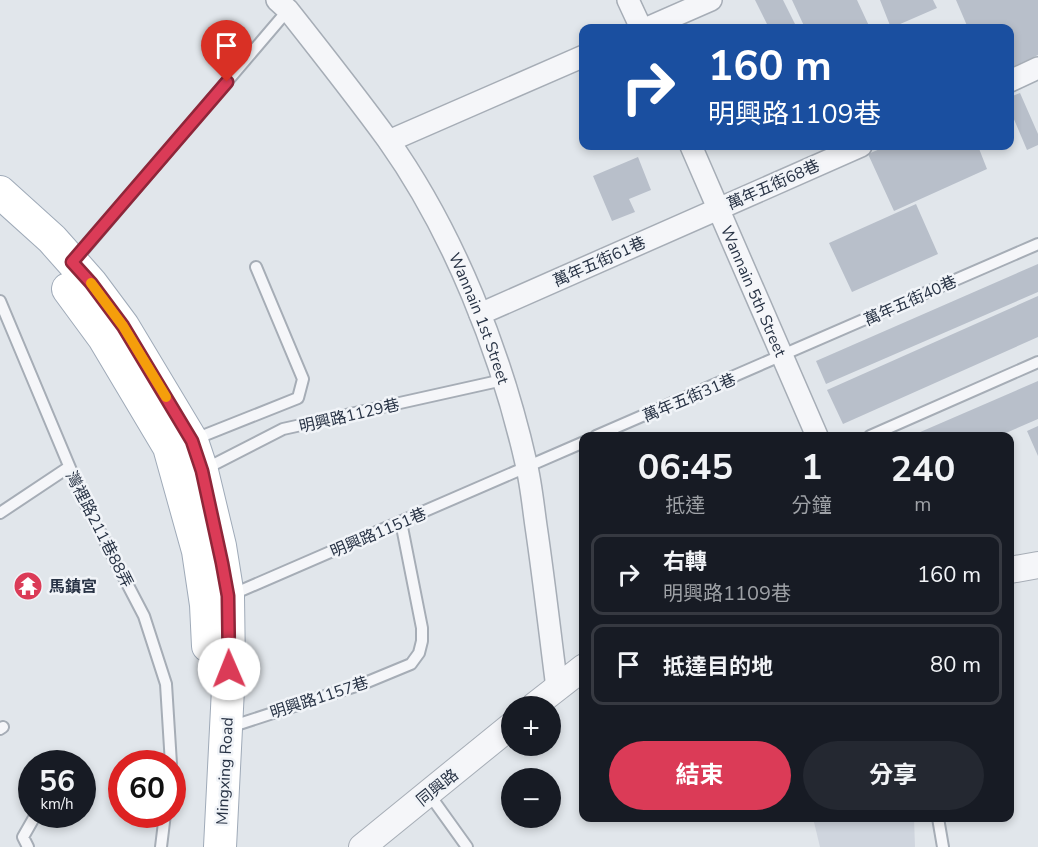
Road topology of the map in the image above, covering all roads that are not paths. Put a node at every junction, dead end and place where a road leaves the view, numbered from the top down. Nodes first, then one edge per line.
1 (628, 0) edge
2 (711, 0) edge
3 (283, 5) edge
4 (639, 24) edge
5 (656, 24) edge
6 (579, 58) edge
7 (1038, 68) edge
8 (1014, 79) edge
9 (389, 141) junction
10 (693, 150) edge
11 (852, 150) edge
12 (0, 192) edge
13 (718, 208) junction
14 (0, 220) edge
15 (1038, 243) edge
16 (72, 262) junction
17 (256, 267) dead end
18 (0, 301) edge
19 (480, 314) junction
20 (3, 318) edge
21 (783, 357) junction
22 (1038, 362) edge
23 (503, 380) junction
24 (605, 432) edge
25 (815, 432) edge
26 (879, 432) edge
27 (192, 441) junction
28 (579, 444) edge
29 (69, 466) junction
30 (527, 466) junction
31 (202, 471) junction
32 (0, 513) edge
33 (401, 522) junction
34 (1038, 565) edge
35 (1014, 569) edge
36 (228, 596) junction
37 (579, 671) edge
38 (556, 688) junction
39 (546, 696) edge
40 (226, 728) junction
41 (501, 734) edge
42 (170, 750) edge
43 (429, 794) junction
44 (939, 822) edge
45 (28, 828) edge
46 (163, 828) edge
47 (28, 847) edge
48 (161, 847) edge
49 (200, 847) edge
50 (220, 847) edge
51 (362, 847) edge
52 (466, 847) edge
53 (943, 847) edge

1 - 4 street
2 - 5 street
3 - 9 street, Wannain 1st Street
3 - 16 lane
6 - 9 street
7 - 8 street
9 - 19 street, Wannain 1st Street
10 - 13 street, Wannain 5th Street
11 - 13 street, 萬年五街68巷
12 - 16 main road, Mingxing Road
13 - 19 street, 萬年五街61巷
13 - 21 street, Wannain 5th Street
14 - 49 main road, Mingxing Road
15 - 21 lane, 萬年五街40巷
16 - 27 main road, Mingxing Road
17 - 27 lane
18 - 20 lane, 灣裡路211巷88弄
19 - 23 street, Wannain 1st Street
20 - 29 lane, 灣裡路211巷88弄
21 - 24 lane, 萬年五街31巷
21 - 25 street, Wannain 5th Street
22 - 26 lane
23 - 30 street, Wannain 1st Street
23 - 31 lane, 明興路1129巷
27 - 31 main road, Mingxing Road
28 - 30 lane
29 - 32 lane
29 - 42 lane, 灣裡路211巷88弄
30 - 33 lane, 明興路1151巷
30 - 38 street, Wannain 1st Street
31 - 36 main road, Mingxing Road
33 - 36 lane, 明興路1151巷
33 - 40 lane, 明興路1157巷
34 - 35 street
36 - 40 main road, Mingxing Road
37 - 38 street
38 - 39 street
40 - 50 main road, Mingxing Road
41 - 43 street, 同興路
43 - 51 street, 同興路
43 - 52 lane
44 - 53 lane
45 - 47 lane
46 - 48 lane

